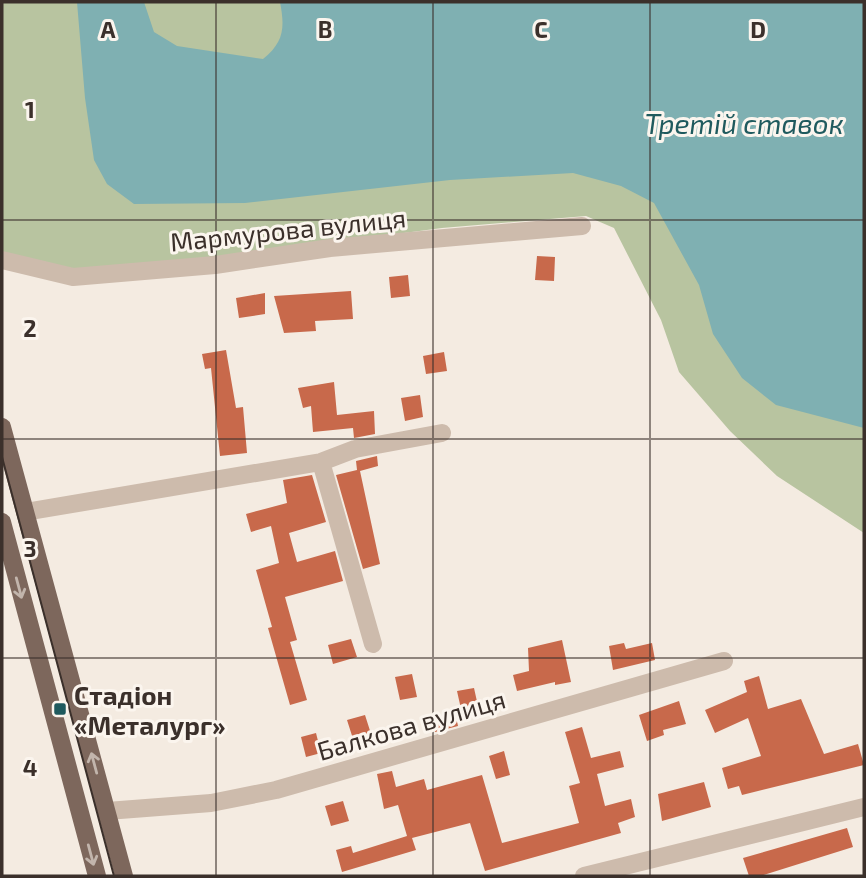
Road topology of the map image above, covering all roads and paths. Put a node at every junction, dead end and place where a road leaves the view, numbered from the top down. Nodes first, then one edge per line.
1 (582, 226) dead end
2 (2, 260) edge
3 (2, 427) edge
4 (442, 433) dead end
5 (321, 461) junction
6 (25, 512) junction
7 (2, 522) edge
8 (373, 644) dead end
9 (724, 662) dead end
10 (864, 807) edge
11 (107, 811) junction
12 (97, 876) edge
13 (124, 876) edge
14 (584, 876) edge

1 - 2 street, Мармурова вулиця
3 - 6 main road
4 - 5 street
5 - 6 street
5 - 8 street
11 -> 6 main road
7 -> 12 main road
9 - 11 street, Балкова вулиця
10 - 14 street
11 - 13 main road

